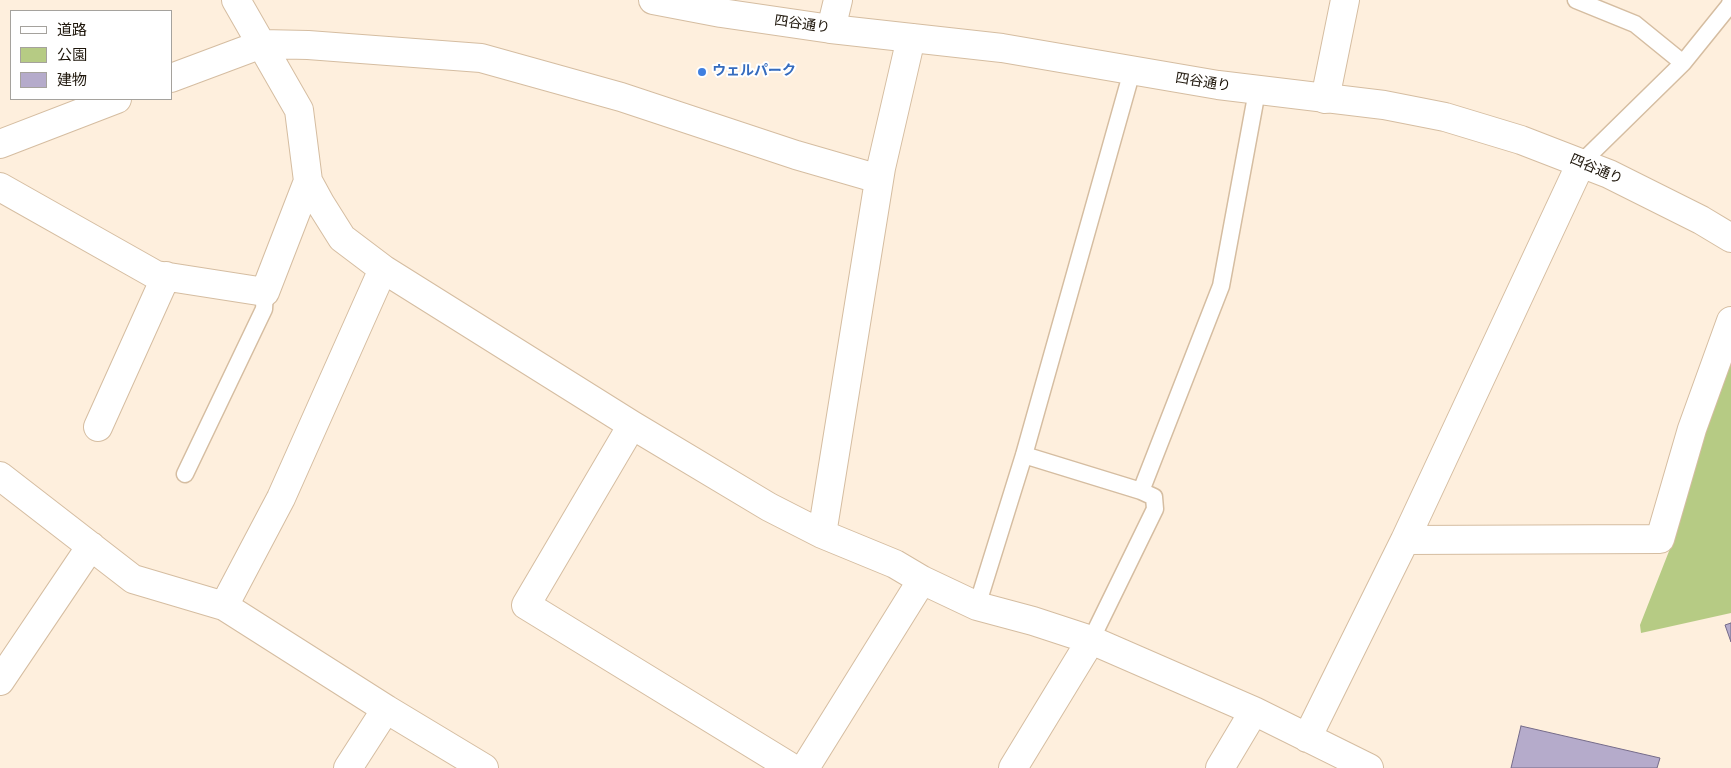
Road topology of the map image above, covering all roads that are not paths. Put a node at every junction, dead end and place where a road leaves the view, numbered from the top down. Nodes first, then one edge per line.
1 (236, 0) edge
2 (653, 0) edge
3 (838, 0) edge
4 (1345, 0) edge
5 (1576, 0) edge
6 (1731, 1) edge
7 (831, 29) junction
8 (911, 38) junction
9 (262, 44) junction
10 (1683, 63) junction
11 (1132, 72) junction
12 (172, 78) edge
13 (1257, 91) junction
14 (1325, 99) junction
15 (114, 100) edge
16 (0, 144) edge
17 (1582, 163) junction
18 (879, 179) junction
19 (308, 181) junction
20 (0, 187) edge
21 (1731, 238) edge
22 (383, 269) junction
23 (166, 276) junction
24 (265, 292) junction
25 (1731, 321) edge
26 (632, 425) junction
27 (98, 427) dead end
28 (1024, 456) junction
29 (185, 474) dead end
30 (0, 476) edge
31 (1141, 491) junction
32 (822, 534) junction
33 (1405, 540) junction
34 (91, 546) junction
35 (922, 580) junction
36 (224, 606) junction
37 (977, 606) junction
38 (1091, 640) junction
39 (0, 681) edge
40 (386, 709) junction
41 (1254, 711) junction
42 (1307, 738) junction
43 (348, 768) edge
44 (484, 768) edge
45 (792, 768) edge
46 (805, 768) edge
47 (1013, 768) edge
48 (1220, 768) edge
49 (1369, 768) edge

1 - 9 street
2 - 7 street, 四谷通り
3 - 7 street
4 - 14 street
5 - 10 lane
6 - 10 lane
7 - 8 street, 四谷通り
8 - 11 street, 四谷通り
8 - 18 street
9 - 12 street
9 - 18 street
9 - 19 street
10 - 17 lane
11 - 13 street, 四谷通り
11 - 28 lane
13 - 14 street, 四谷通り
13 - 31 lane
14 - 17 street, 四谷通り
15 - 16 street
17 - 21 street, 四谷通り
17 - 33 street
18 - 32 street
19 - 22 street
19 - 24 street
20 - 23 street
22 - 26 street
22 - 36 street
23 - 24 street
23 - 27 street
24 - 29 lane
25 - 33 street
26 - 32 street
26 - 45 street
28 - 31 lane
28 - 37 lane
30 - 34 street
31 - 38 lane
32 - 35 street
33 - 42 street
34 - 36 street
34 - 39 street
35 - 37 street
35 - 46 street
36 - 40 street
37 - 38 street
38 - 41 street
38 - 47 street
40 - 43 street
40 - 44 street
41 - 42 street
41 - 48 street
42 - 49 street

